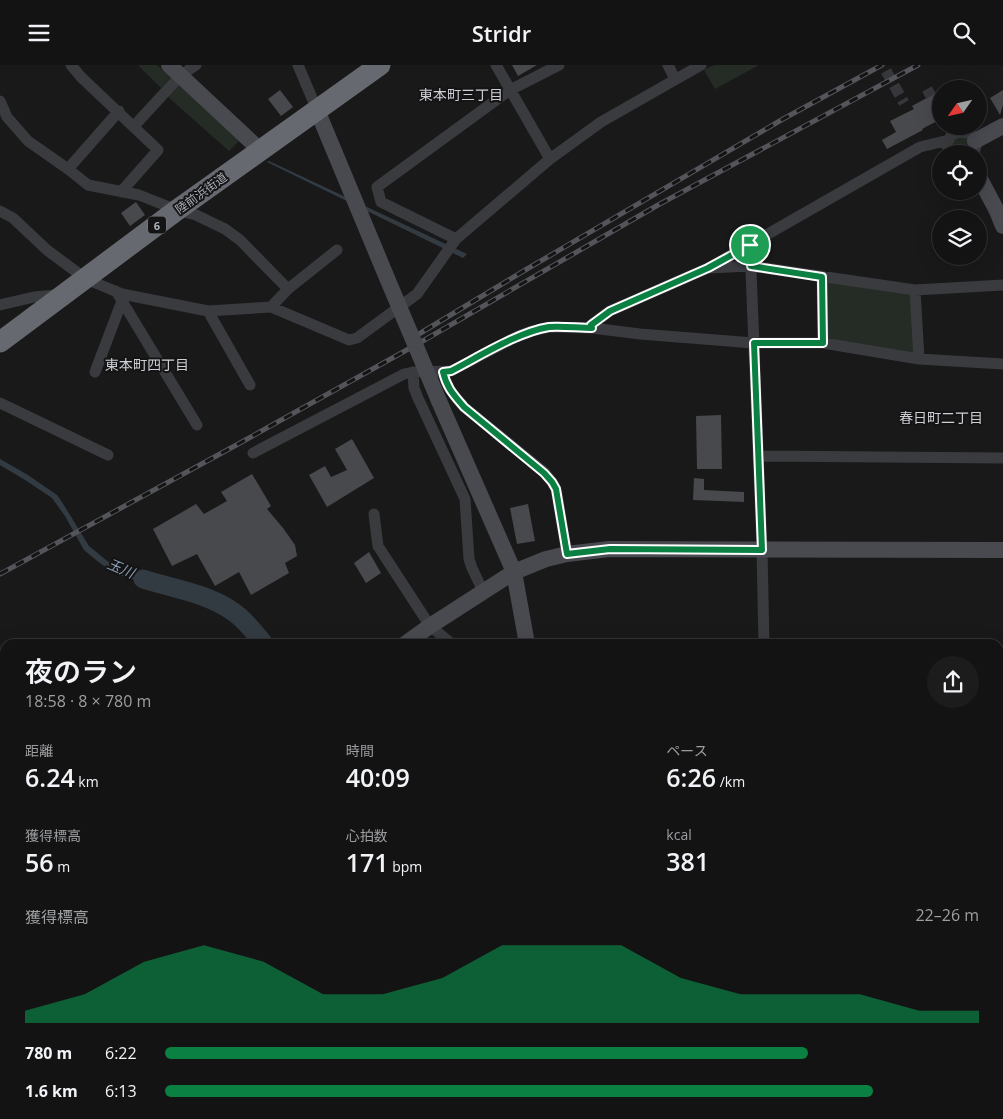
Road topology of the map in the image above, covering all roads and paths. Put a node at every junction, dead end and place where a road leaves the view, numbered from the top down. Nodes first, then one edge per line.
1 (71, 65) edge
2 (196, 65) edge
3 (298, 65) edge
4 (380, 65) edge
5 (496, 65) edge
6 (559, 65) edge
7 (668, 65) edge
8 (701, 65) edge
9 (175, 70) edge
10 (675, 79) junction
11 (510, 90) junction
12 (0, 101) edge
13 (317, 110) junction
14 (119, 111) junction
15 (134, 126) junction
16 (1003, 126) edge
17 (949, 140) junction
18 (948, 145) edge
19 (973, 145) edge
20 (977, 145) edge
21 (260, 150) junction
22 (550, 159) junction
23 (68, 169) junction
24 (121, 191) junction
25 (987, 192) edge
26 (178, 209) junction
27 (0, 211) edge
28 (1003, 223) edge
29 (456, 239) junction
30 (750, 245) junction
31 (338, 250) dead end
32 (751, 266) junction
33 (708, 268) junction
34 (822, 277) junction
35 (86, 279) junction
36 (1003, 285) edge
37 (288, 289) junction
38 (915, 290) junction
39 (64, 295) junction
40 (119, 296) junction
41 (0, 305) edge
42 (271, 307) junction
43 (208, 311) junction
44 (592, 328) junction
45 (0, 342) edge
46 (754, 343) junction
47 (823, 343) junction
48 (919, 359) junction
49 (1003, 364) edge
50 (95, 372) dead end
51 (413, 372) junction
52 (443, 372) junction
53 (250, 385) dead end
54 (0, 403) edge
55 (197, 425) dead end
56 (253, 453) dead end
57 (108, 455) dead end
58 (758, 456) junction
59 (1003, 458) edge
60 (374, 514) dead end
61 (762, 550) junction
62 (1003, 550) edge
63 (567, 554) junction
64 (514, 572) junction
65 (483, 591) junction
66 (430, 625) junction
67 (412, 639) edge
68 (446, 639) edge
69 (526, 639) edge
70 (764, 639) edge

1 - 14 street
2 - 9 street
3 - 13 street
4 - 13 highway, 陸前浜街道 / 6
5 - 11 street
6 - 11 street
7 - 10 street
8 - 10 street
9 - 15 street
9 - 21 street
10 - 22 street
11 - 22 street
11 - 29 street
12 - 23 street
13 - 21 highway, 陸前浜街道 / 6
13 - 64 street, bridge
14 - 15 street
14 - 23 street
15 - 24 street
16 - 20 street
17 - 18 street
17 - 19 street
17 - 30 street
21 - 26 highway, 陸前浜街道 / 6
22 - 29 street
23 - 24 street
24 - 26 street
25 - 28 street
26 - 35 highway, 陸前浜街道 / 6
26 - 37 street
27 - 35 street
29 - 42 street
30 - 32 street
30 - 33 street
31 - 37 street
32 - 33 street
32 - 34 street
32 - 46 street
33 - 44 street
34 - 38 street
34 - 47 street
35 - 39 highway, 陸前浜街道 / 6
35 - 40 street
36 - 38 street
37 - 42 street
38 - 48 street
39 - 41 street
39 - 45 highway, 陸前浜街道 / 6
40 - 43 street
40 - 50 street
40 - 55 street
42 - 43 street
43 - 53 street
44 - 46 street
44 - 52 street
46 - 47 street
46 - 58 street
47 - 48 street
48 - 49 street
51 - 52 street
51 - 56 street
51 - 65 street
52 - 63 street
54 - 57 street
58 - 59 street
58 - 61 street
60 - 66 street
61 - 62 street
61 - 63 street
61 - 70 street
63 - 64 street
64 - 65 street
64 - 69 street
65 - 66 street
66 - 67 street
66 - 68 street

